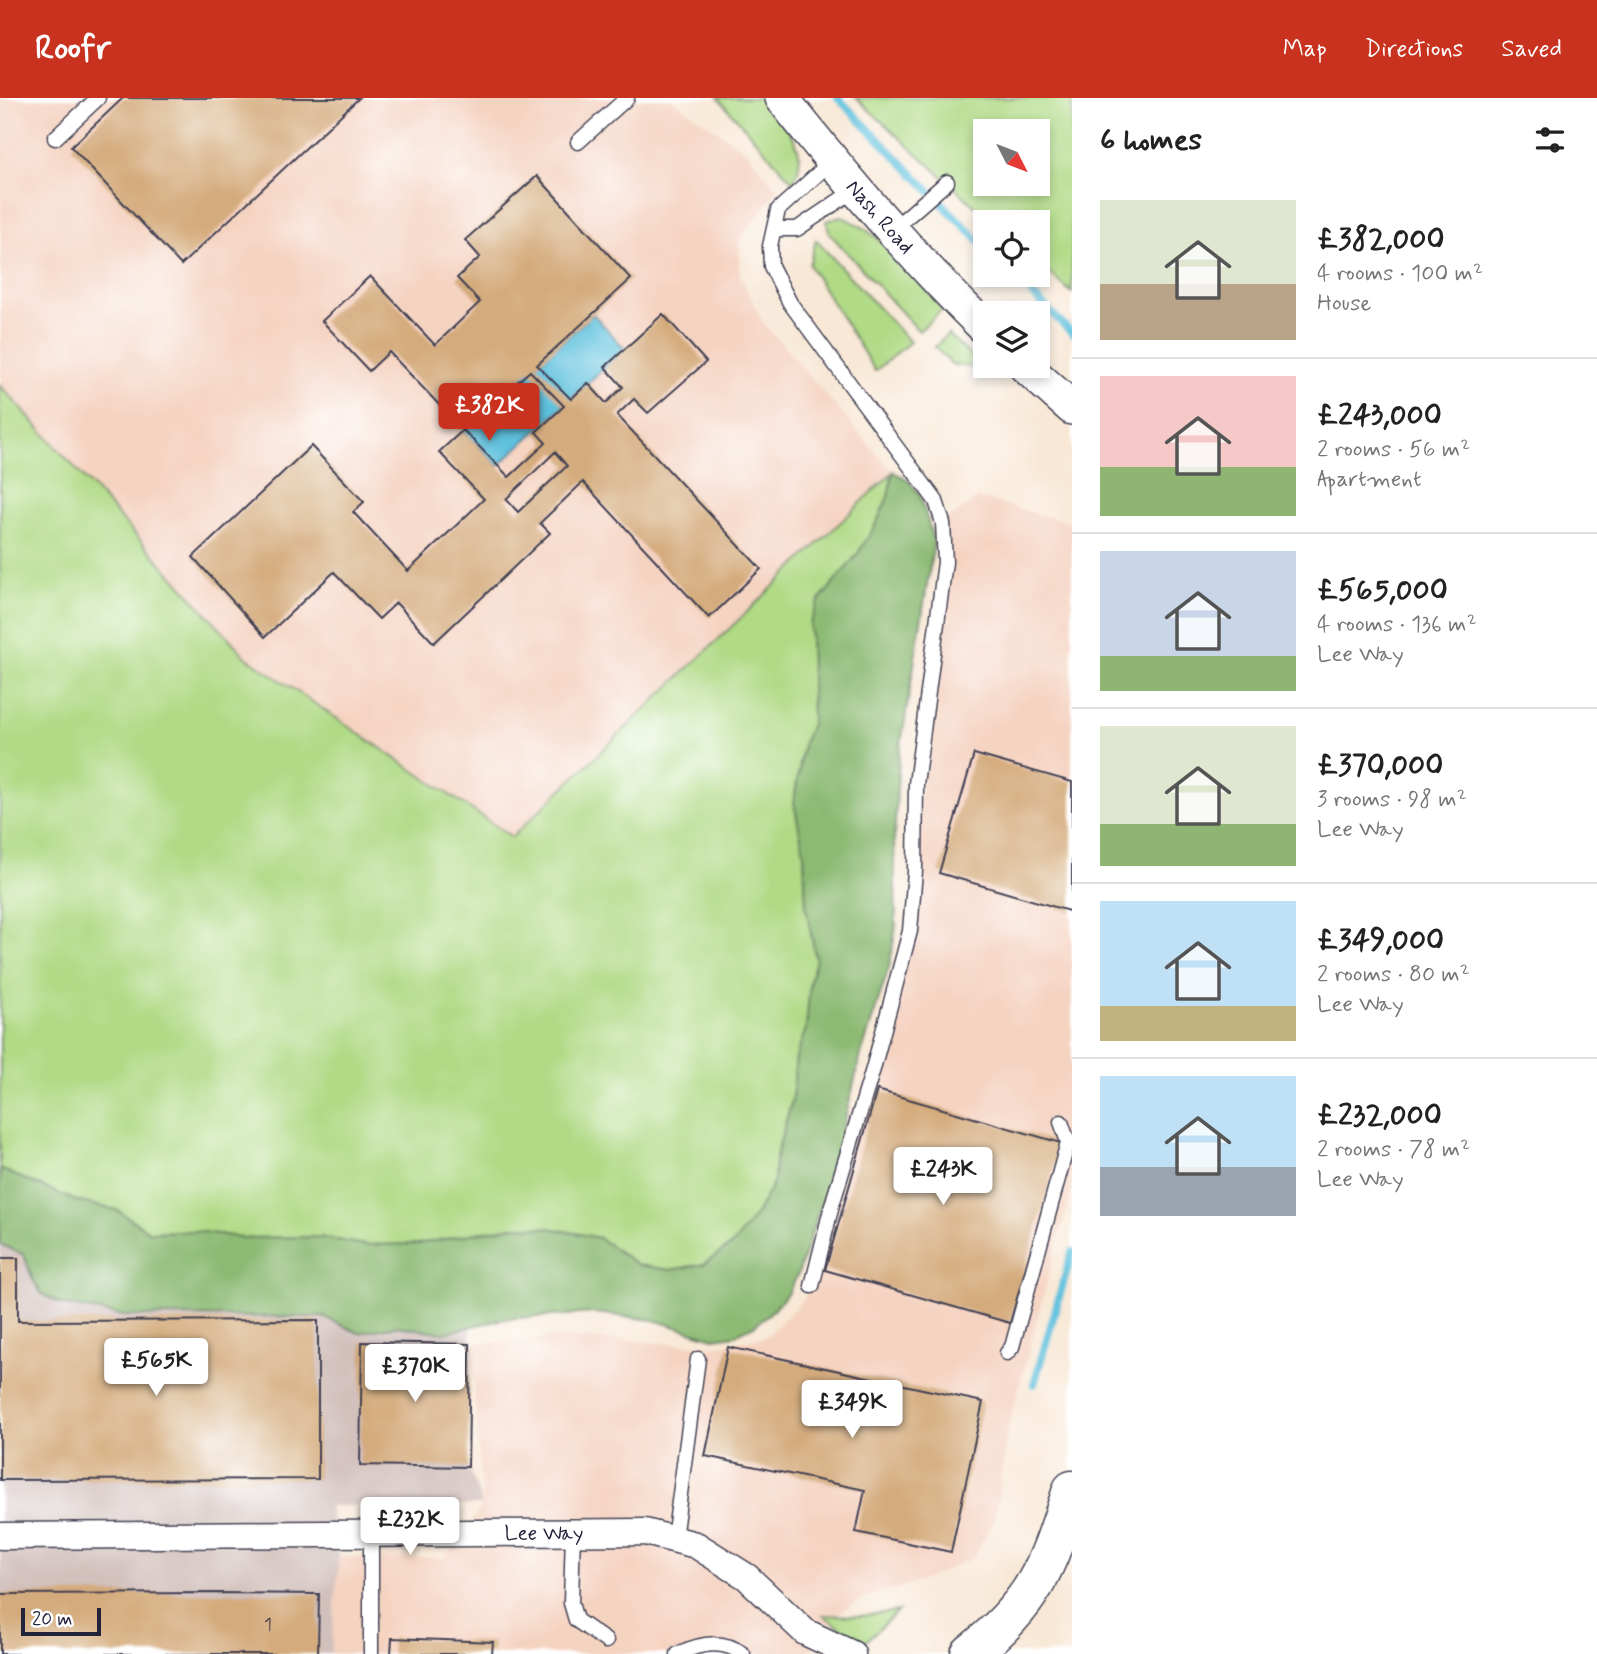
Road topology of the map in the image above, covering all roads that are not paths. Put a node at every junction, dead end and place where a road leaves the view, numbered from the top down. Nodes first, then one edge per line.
1 (98, 98) edge
2 (627, 98) edge
3 (782, 98) edge
4 (55, 138) dead end
5 (578, 142) dead end
6 (832, 161) junction
7 (947, 182) dead end
8 (856, 189) junction
9 (776, 229) junction
10 (892, 230) junction
11 (973, 317) edge
12 (1038, 378) edge
13 (1072, 408) edge
14 (1061, 1122) dead end
15 (812, 1286) dead end
16 (1007, 1353) dead end
17 (698, 1359) dead end
18 (1072, 1490) edge
19 (573, 1531) junction
20 (372, 1533) junction
21 (0, 1536) edge
22 (674, 1539) junction
23 (606, 1641) dead end
24 (808, 1643) edge
25 (371, 1654) edge
26 (678, 1654) edge
27 (743, 1654) edge
28 (852, 1654) edge
29 (970, 1654) edge

1 - 4 lane
2 - 5 lane
3 - 6 street, Nash Road
6 - 8 street, Nash Road
6 - 9 lane
7 - 10 lane
8 - 9 lane
8 - 10 street, Nash Road
9 - 15 lane
10 - 11 street, Nash Road
12 - 13 street
14 - 16 lane
17 - 22 lane
18 - 29 main road
19 - 20 street, Lee Way
19 - 22 street, Lee Way
19 - 23 lane
20 - 21 street, Lee Way
20 - 25 lane
22 - 24 street, Lee Way
24 - 28 street, Lee Way
26 - 27 lane

